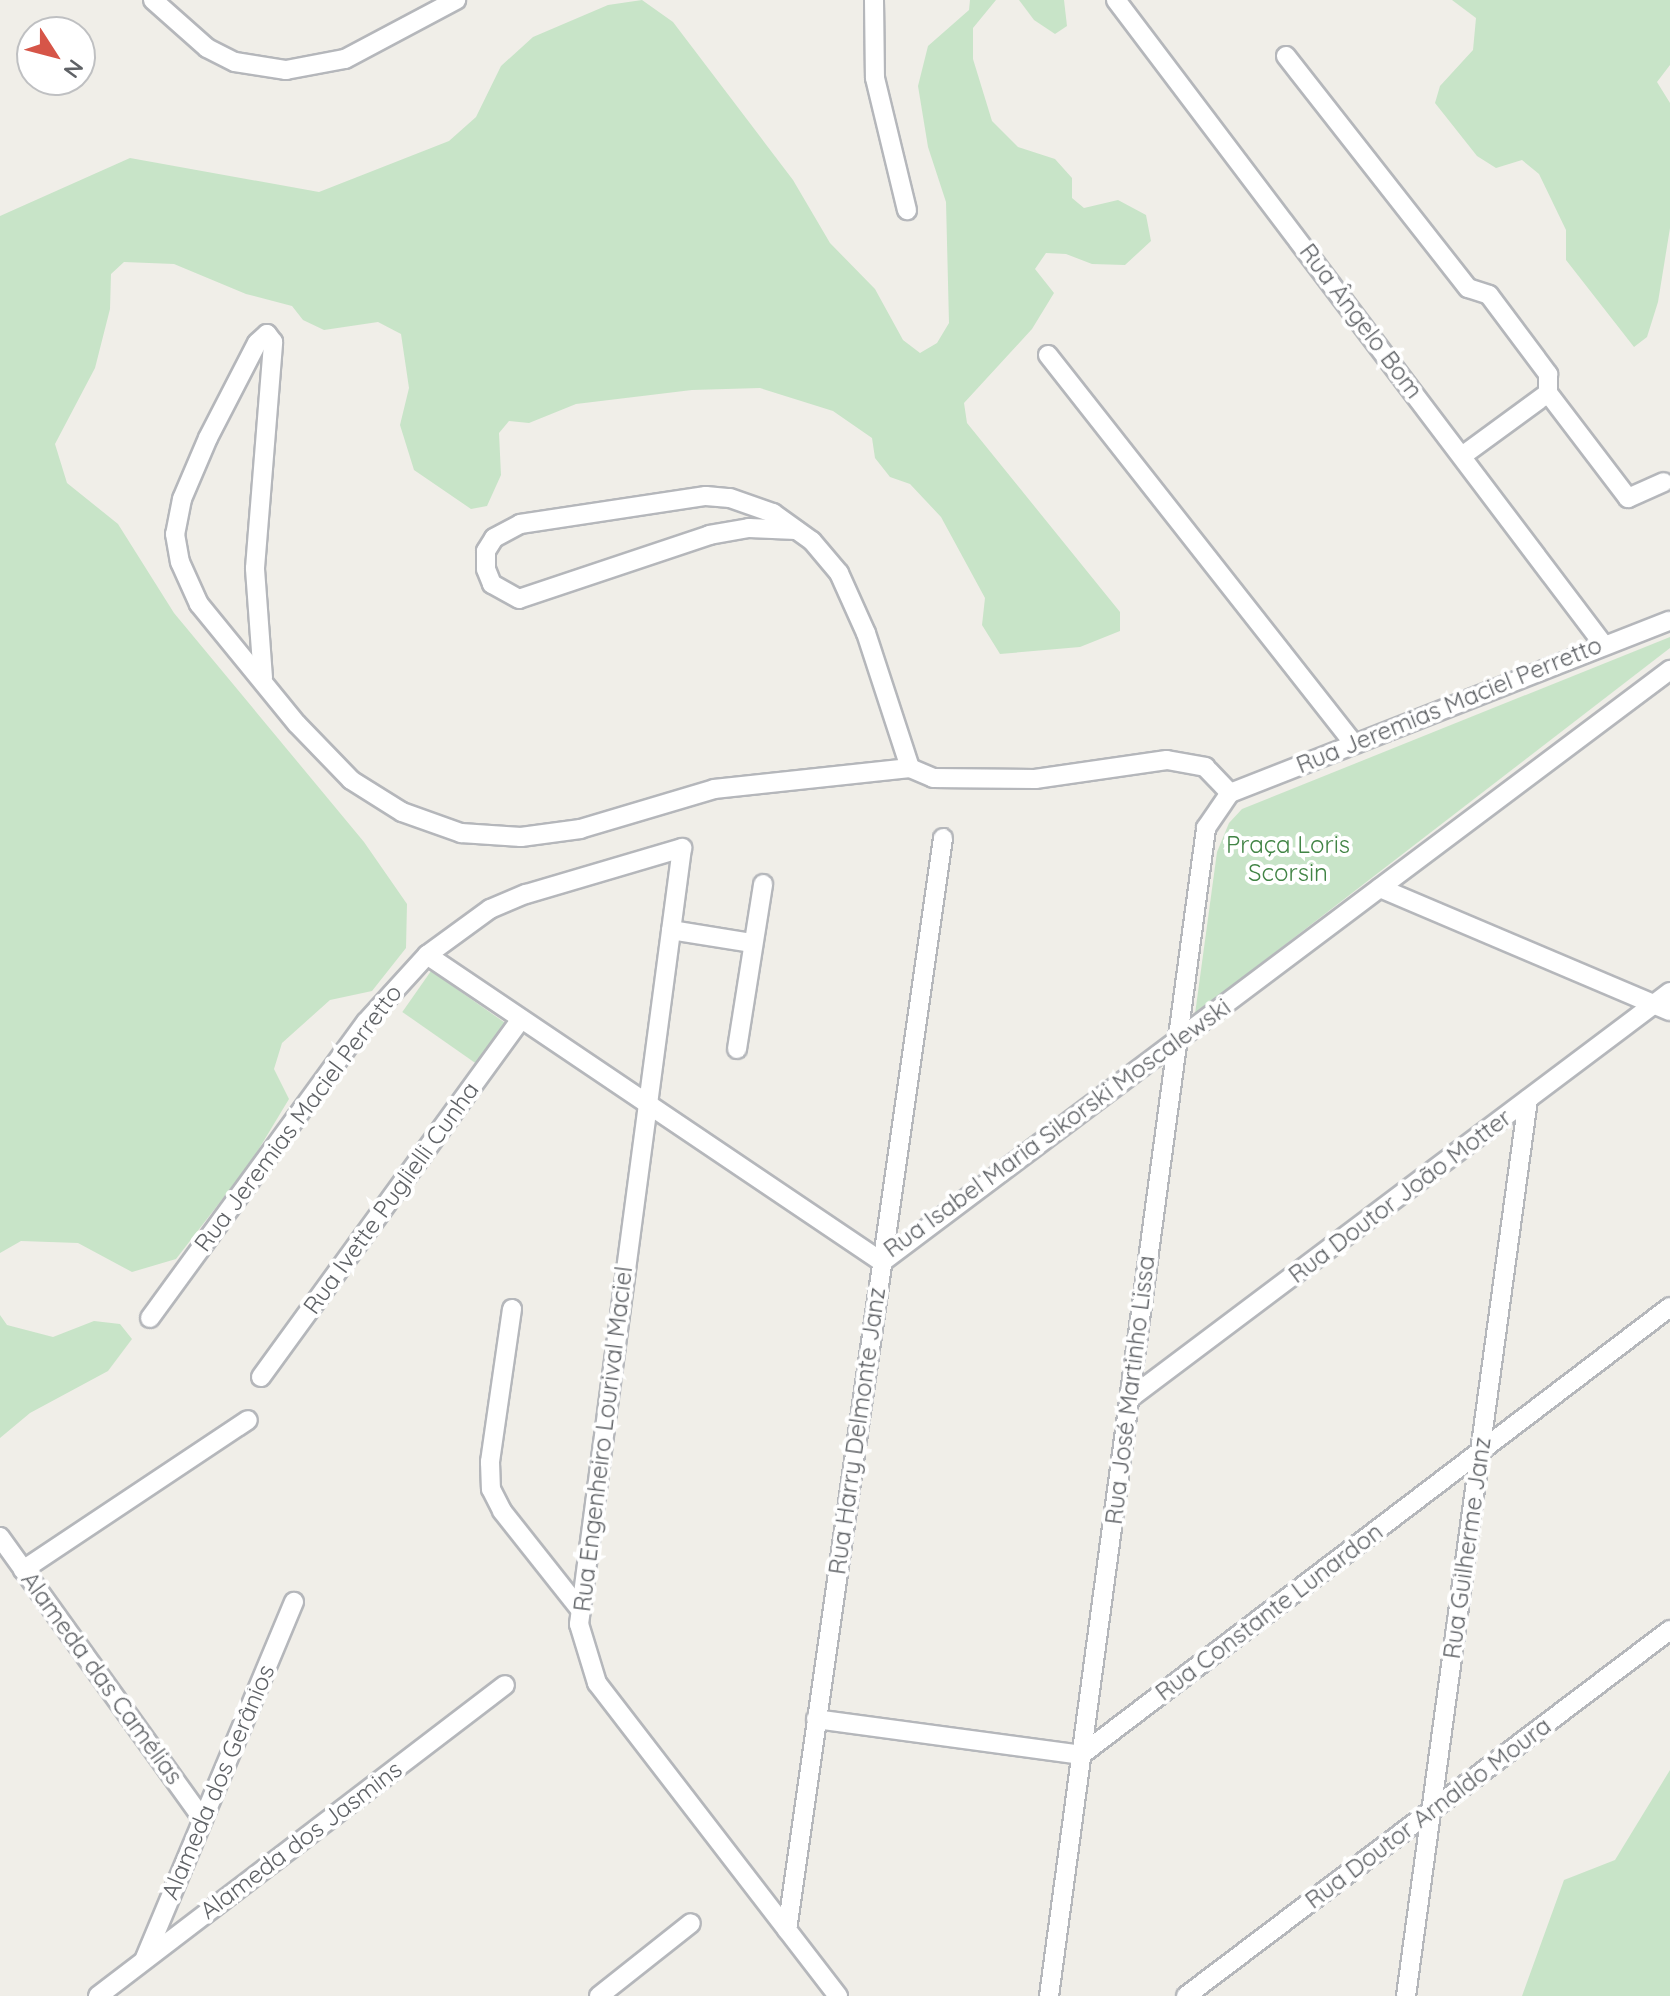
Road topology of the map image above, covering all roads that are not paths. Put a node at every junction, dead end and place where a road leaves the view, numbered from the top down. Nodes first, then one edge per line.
1 (153, 0) edge
2 (456, 0) edge
3 (874, 0) edge
4 (1120, 1) edge
5 (1286, 56) dead end
6 (907, 210) dead end
7 (1048, 355) dead end
8 (1548, 393) junction
9 (1462, 456) junction
10 (1664, 482) dead end
11 (796, 530) junction
12 (1670, 621) edge
13 (1603, 644) junction
14 (1670, 670) edge
15 (263, 678) junction
16 (1353, 743) junction
17 (910, 768) junction
18 (1230, 793) junction
19 (943, 838) dead end
20 (682, 848) joint
21 (763, 884) dead end
22 (1380, 888) junction
23 (671, 930) junction
24 (751, 943) junction
25 (427, 955) junction
26 (1670, 992) edge
27 (1662, 1008) edge
28 (521, 1019) junction
29 (1174, 1042) junction
30 (737, 1049) dead end
31 (1528, 1099) junction
32 (647, 1103) junction
33 (882, 1262) junction
34 (1670, 1307) edge
35 (512, 1309) dead end
36 (150, 1318) dead end
37 (261, 1377) dead end
38 (1129, 1399) junction
39 (248, 1420) dead end
40 (1480, 1452) junction
41 (0, 1537) edge
42 (23, 1570) junction
43 (294, 1602) dead end
44 (579, 1608) junction
45 (1670, 1630) edge
46 (505, 1685) dead end
47 (816, 1719) junction
48 (1081, 1755) junction
49 (1431, 1811) junction
50 (203, 1819) junction
51 (691, 1923) dead end
52 (787, 1930) junction
53 (143, 1961) junction
54 (98, 1996) edge
55 (599, 1996) edge
56 (838, 1996) edge
57 (1049, 1996) edge
58 (1186, 1996) edge
59 (1406, 1996) edge

1 - 2 street
3 - 6 street
4 - 9 street, Rua Ângelo Bom
5 - 8 street
7 - 16 street
8 - 9 street
8 - 10 street
9 - 13 street, Rua Ângelo Bom
11 - 11 street
11 - 17 street
12 - 13 street, Rua Jeremias Maciel Perretto
13 - 16 street, Rua Jeremias Maciel Perretto
14 - 22 street, Rua Isabel Maria Sikorski Moscalewski
15 - 15 street
15 - 17 street
16 - 18 street, Rua Jeremias Maciel Perretto
17 - 18 street
18 - 29 street, Rua José Martinho Lissa
19 - 33 street, Rua Harry Delmonte Janz
20 - 23 street, Rua Engenheiro Lourival Maciel
20 - 25 street, Rua Jeremias Maciel Perretto
21 - 24 street
22 - 27 street
22 - 29 street, Rua Isabel Maria Sikorski Moscalewski
23 - 24 street
23 - 32 street, Rua Engenheiro Lourival Maciel
24 - 30 street
25 - 28 street, Rua Isabel Maria Sikorski Moscalewski
25 - 36 street, Rua Jeremias Maciel Perretto
26 - 27 street, Rua Doutor João Motter
27 - 31 street, Rua Doutor João Motter
28 - 32 street, Rua Isabel Maria Sikorski Moscalewski
28 - 37 street, Rua Ivette Puglielli Cunha
29 - 33 street, Rua Isabel Maria Sikorski Moscalewski
29 - 38 street, Rua José Martinho Lissa
31 - 38 street, Rua Doutor João Motter
31 - 40 street, Rua Guilherme Janz
32 - 33 street, Rua Isabel Maria Sikorski Moscalewski
32 - 44 street, Rua Engenheiro Lourival Maciel
33 - 47 street, Rua Harry Delmonte Janz
34 - 40 street, Rua Constante Lunardon
35 - 44 street
38 - 48 street, Rua José Martinho Lissa
39 - 42 street
40 - 48 street, Rua Constante Lunardon
40 - 49 street, Rua Guilherme Janz
41 - 42 street, Alameda das Camélias
42 - 50 street, Alameda das Camélias
43 - 50 street, Alameda dos Gerânios
44 - 52 street, Rua Engenheiro Lourival Maciel
45 - 49 street, Rua Doutor Arnaldo Moura
46 - 53 street, Alameda dos Jasmins
47 - 48 street
47 - 52 street, Rua Harry Delmonte Janz
48 - 57 street, Rua José Martinho Lissa
49 - 58 street, Rua Doutor Arnaldo Moura
49 - 59 street, Rua Guilherme Janz
50 - 53 street, Alameda dos Gerânios
51 - 55 street
52 - 56 street, Rua Engenheiro Lourival Maciel
53 - 54 street, Alameda dos Jasmins

